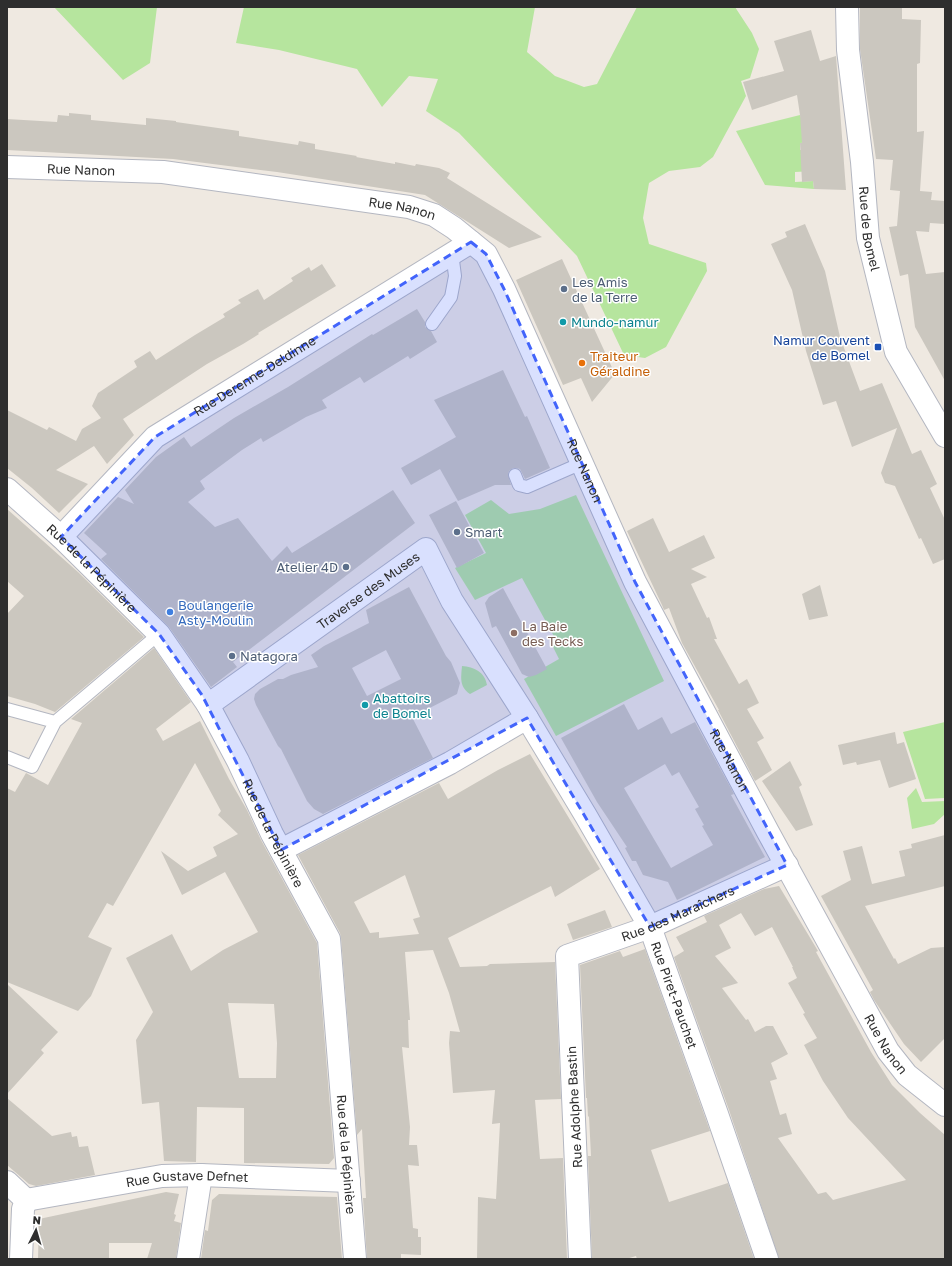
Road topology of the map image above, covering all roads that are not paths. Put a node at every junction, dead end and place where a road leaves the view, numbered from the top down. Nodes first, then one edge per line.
1 (847, 7) edge
2 (7, 167) edge
3 (471, 242) junction
4 (452, 253) junction
5 (432, 324) dead end
6 (945, 436) edge
7 (582, 463) junction
8 (515, 475) dead end
9 (7, 489) edge
10 (61, 537) junction
11 (159, 634) junction
12 (208, 705) junction
13 (7, 709) edge
14 (527, 718) junction
15 (55, 722) junction
16 (544, 748) joint
17 (7, 757) edge
18 (281, 850) junction
19 (787, 865) junction
20 (650, 928) junction
21 (567, 956) joint
22 (945, 1105) edge
23 (201, 1175) junction
24 (349, 1180) junction
25 (7, 1182) edge
26 (26, 1200) junction
27 (22, 1259) edge
28 (188, 1259) edge
29 (355, 1259) edge
30 (580, 1259) edge
31 (767, 1259) edge

1 - 6 street, Rue de Bomel
2 - 3 street, Rue Nanon
3 - 4 street, Rue Derenne-Deldinne
3 - 7 street, Rue Nanon
4 - 5 lane
4 - 10 street, Rue Derenne-Deldinne
7 - 8 lane
7 - 19 street, Rue Nanon
9 - 10 street, Rue de la Pépinière
10 - 11 street, Rue de la Pépinière
11 - 12 street, Rue de la Pépinière
11 - 15 lane
12 - 14 street, Traverse des Muses
12 - 18 street, Rue de la Pépinière
13 - 15 lane
14 - 16 street, Traverse des Muses
14 - 18 street
15 - 17 lane
16 - 20 street, Rue Piret-Pauchet
18 - 24 street, Rue de la Pépinière
19 - 20 street, Rue des Maraîchers
19 - 22 street, Rue Nanon
20 - 21 street, Rue des Maraîchers
20 - 31 street, Rue Piret-Pauchet
21 - 30 street, Rue Adolphe Bastin
23 - 24 street, Rue Gustave Defnet
23 - 26 street, Rue Gustave Defnet
23 - 28 street
24 - 29 street, Rue de la Pépinière
25 - 26 street
26 - 27 street

